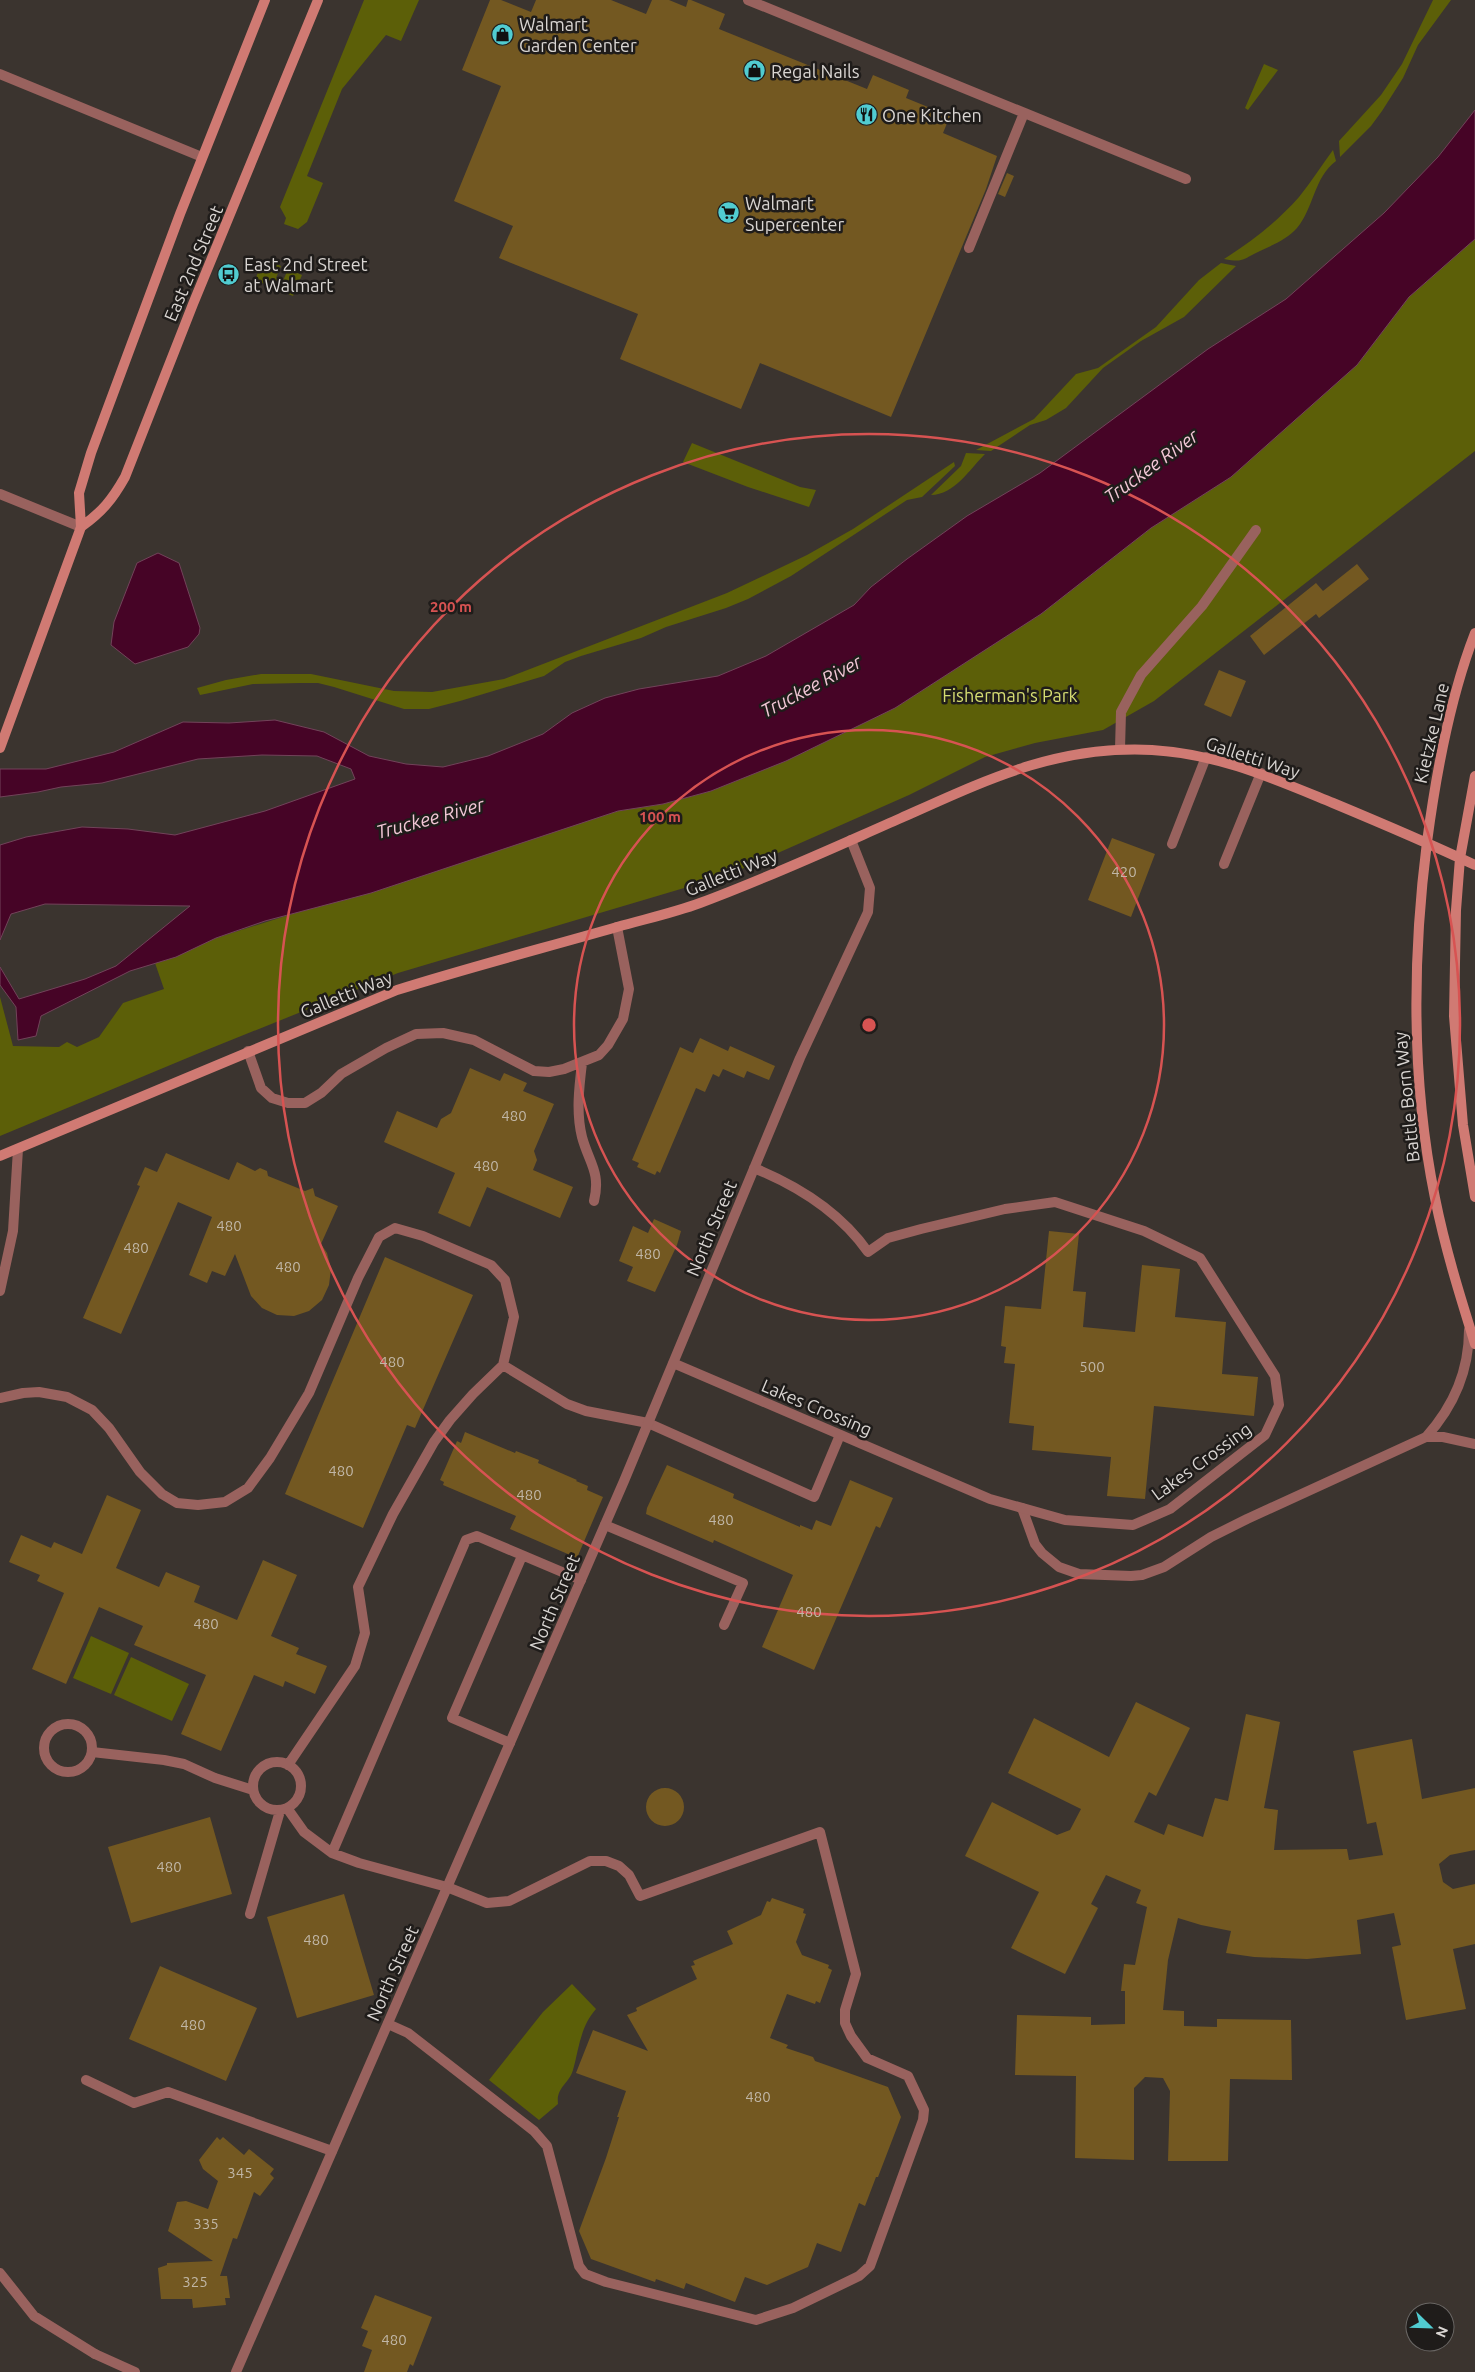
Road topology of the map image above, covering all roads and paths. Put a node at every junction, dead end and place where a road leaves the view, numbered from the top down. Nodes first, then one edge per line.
1 (265, 0) edge
2 (318, 0) edge
3 (748, 0) edge
4 (0, 74) edge
5 (1024, 113) junction
6 (202, 157) junction
7 (1186, 179) dead end
8 (969, 248) dead end
9 (0, 494) edge
10 (81, 527) junction
11 (1256, 530) dead end
12 (1475, 633) edge
13 (0, 748) edge
14 (1120, 749) junction
15 (1206, 757) junction
16 (1260, 773) junction
17 (1475, 776) edge
18 (851, 840) junction
19 (1427, 842) junction
20 (1172, 844) dead end
21 (1460, 858) junction
22 (1224, 864) dead end
23 (1475, 865) edge
24 (617, 927) junction
25 (248, 1051) junction
26 (582, 1063) junction
27 (18, 1149) junction
28 (0, 1156) edge
29 (754, 1168) junction
30 (1475, 1197) edge
31 (594, 1201) dead end
32 (0, 1291) edge
33 (1470, 1326) junction
34 (1475, 1344) edge
35 (673, 1363) junction
36 (503, 1365) junction
37 (0, 1398) edge
38 (648, 1423) junction
39 (840, 1435) junction
40 (1426, 1437) junction
41 (1475, 1444) edge
42 (1022, 1508) junction
43 (605, 1525) junction
44 (522, 1556) junction
45 (581, 1580) junction
46 (724, 1625) dead end
47 (510, 1743) junction
48 (92, 1752) junction
49 (288, 1765) junction
50 (253, 1790) junction
51 (284, 1809) junction
52 (332, 1853) junction
53 (448, 1887) junction
54 (250, 1914) dead end
55 (388, 2024) junction
56 (86, 2080) dead end
57 (332, 2151) junction
58 (0, 2273) edge
59 (135, 2372) edge
60 (236, 2372) edge

1 - 6 main road, East 2nd Street
2 - 10 main road, East 2nd Street
3 - 5 street
4 - 6 street
5 - 7 street
5 - 8 street
6 - 10 main road, East 2nd Street
9 - 10 street
10 - 13 main road, East 2nd Street
11 - 14 street
12 - 19 main road, Kietzke Lane
14 - 15 main road, Galletti Way
14 - 18 main road, Galletti Way
15 - 16 main road, Galletti Way
15 - 20 street
16 - 19 main road, Galletti Way
16 - 22 street
17 - 21 main road
18 - 24 main road, Galletti Way
18 - 29 street, North Street
19 - 21 main road, Galletti Way
19 - 33 main road, Battle Born Way
21 - 23 main road, Galletti Way
21 - 30 main road
24 - 25 main road, Galletti Way
24 - 26 street
25 - 26 street
25 - 27 main road, Galletti Way
26 - 31 street
27 - 28 main road, Galletti Way
27 - 32 street
29 - 35 street, North Street
29 - 42 street, Lakes Crossing
33 - 34 main road, Battle Born Way
33 - 40 street
35 - 38 street, North Street
35 - 39 street, Lakes Crossing
36 - 37 street
36 - 38 street
36 - 49 street
38 - 39 street
38 - 43 street, North Street
39 - 42 street, Lakes Crossing
40 - 41 street
40 - 42 street
43 - 45 street, North Street
43 - 46 street
44 - 45 street
44 - 47 street
44 - 52 street
45 - 47 street, North Street
47 - 53 street, North Street
48 - 48 street
48 - 50 street
49 - 50 street
49 - 51 street
50 - 51 street
51 - 52 street
51 - 54 street
52 - 53 street
53 - 55 street, North Street
53 - 55 street
55 - 57 street, North Street
56 - 57 street
57 - 60 street, North Street
58 - 59 street

